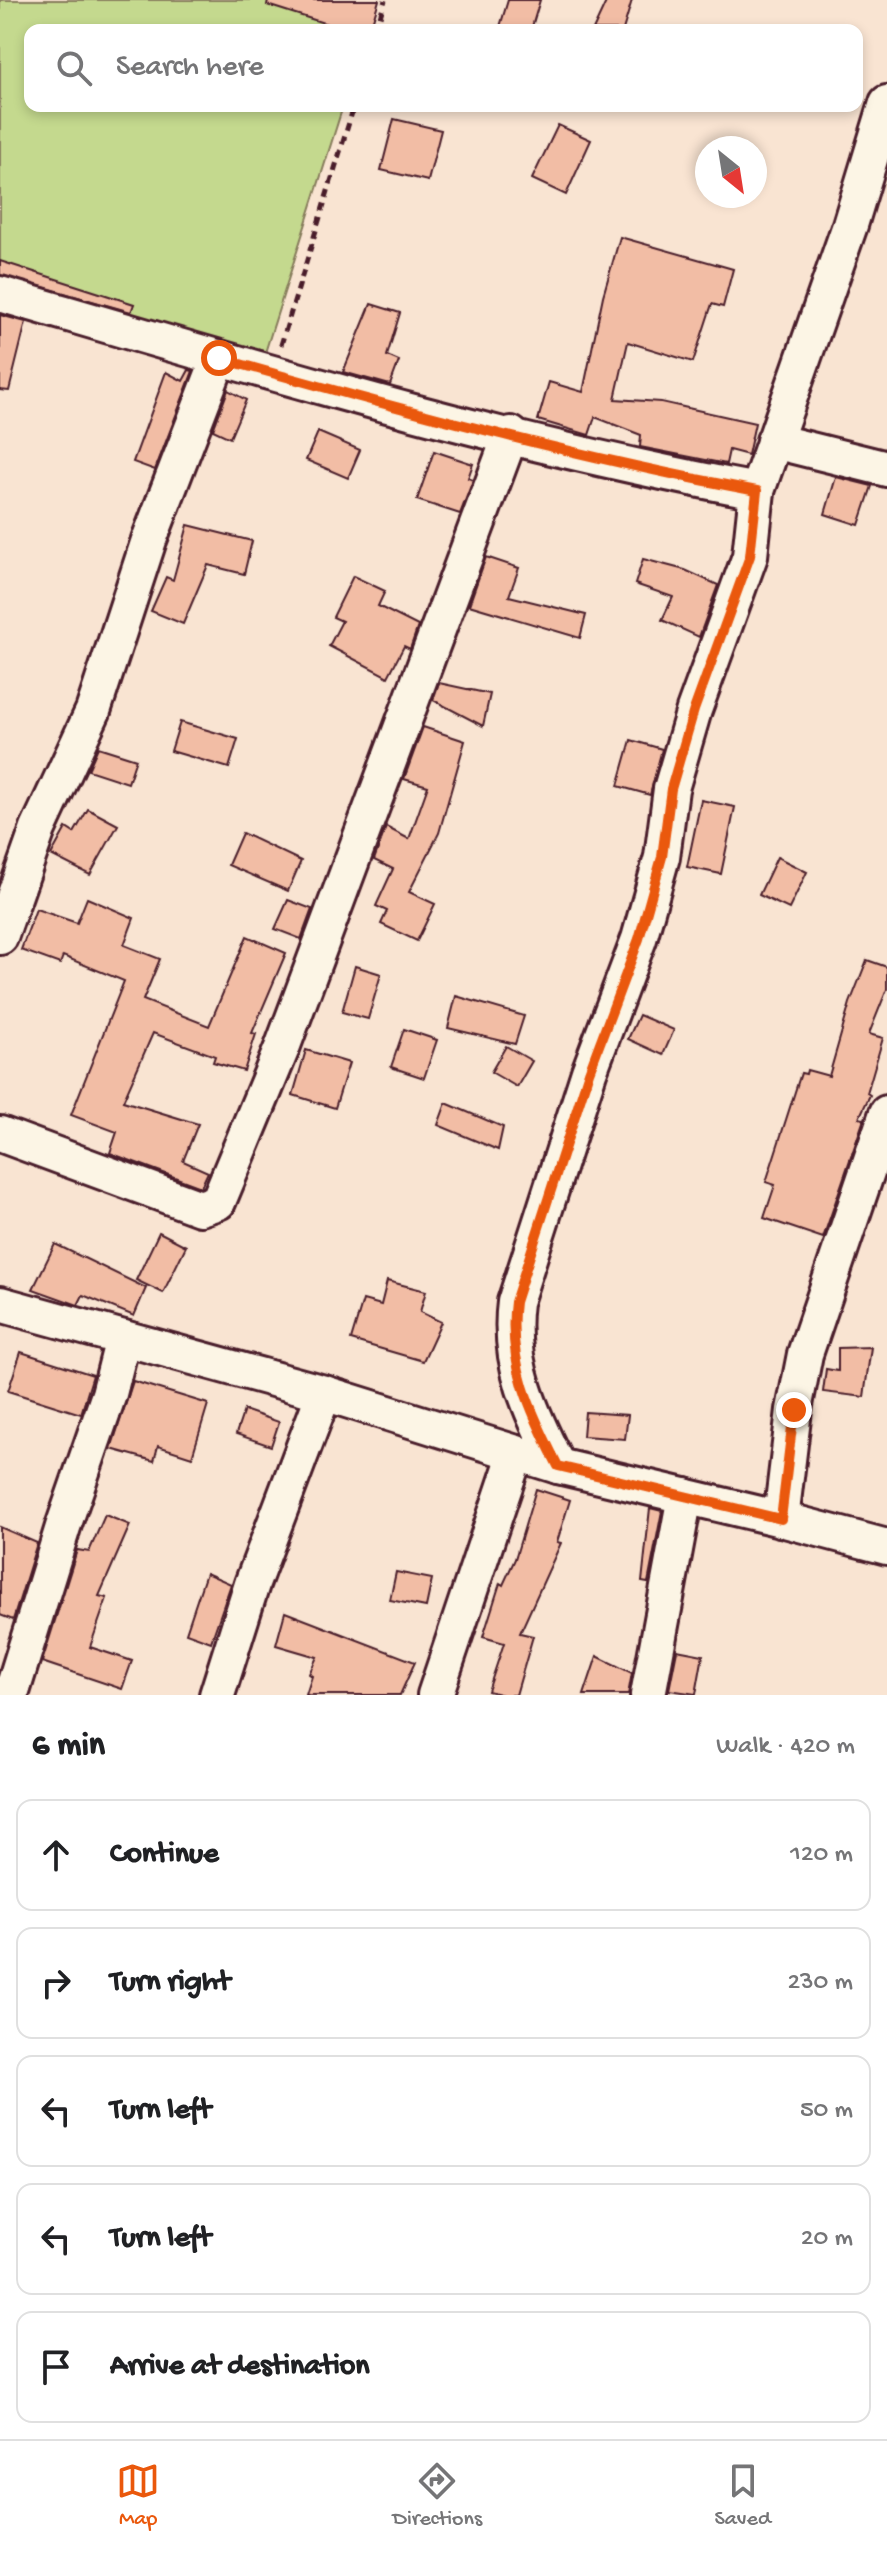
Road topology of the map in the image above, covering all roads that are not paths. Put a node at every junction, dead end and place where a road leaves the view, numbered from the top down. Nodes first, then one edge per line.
1 (887, 103) edge
2 (0, 294) edge
3 (219, 358) junction
4 (511, 434) junction
5 (774, 441) junction
6 (887, 469) edge
7 (757, 491) junction
8 (0, 937) edge
9 (887, 1113) edge
10 (0, 1134) edge
11 (0, 1304) edge
12 (123, 1338) junction
13 (324, 1393) junction
14 (516, 1453) junction
15 (558, 1466) junction
16 (685, 1496) junction
17 (781, 1519) junction
18 (887, 1547) edge
19 (11, 1695) edge
20 (217, 1695) edge
21 (435, 1695) edge
22 (648, 1695) edge

1 - 5 street
2 - 3 street
3 - 4 street
3 - 8 street
4 - 7 street
4 - 10 street
5 - 6 street
5 - 7 street
7 - 15 street
9 - 17 street
11 - 12 street
12 - 13 street
12 - 19 street
13 - 14 street
13 - 20 street
14 - 15 street
14 - 21 street
15 - 16 street
16 - 17 street
16 - 22 street
17 - 18 street

